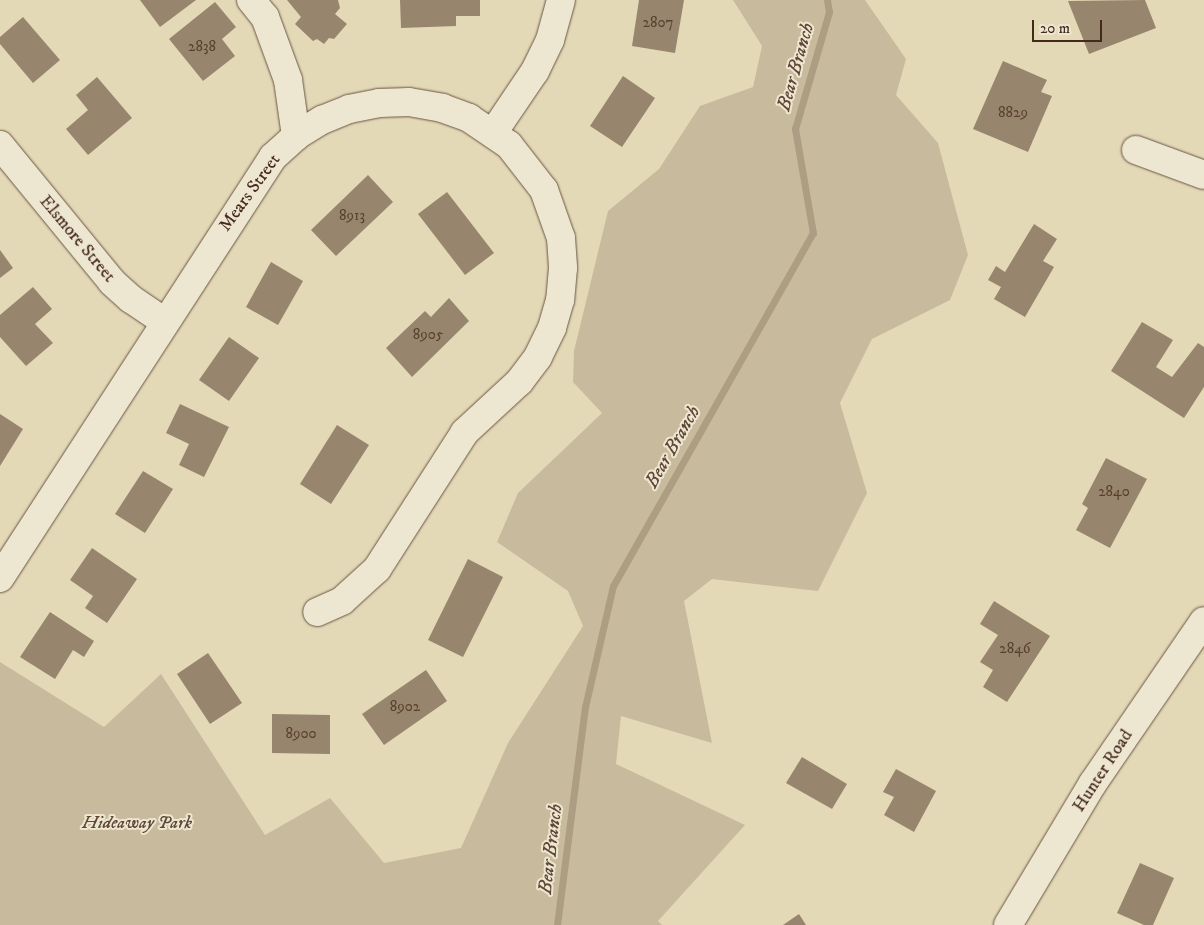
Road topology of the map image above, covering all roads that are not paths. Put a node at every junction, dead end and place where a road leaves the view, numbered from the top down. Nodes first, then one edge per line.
1 (251, 0) edge
2 (561, 0) edge
3 (493, 133) junction
4 (296, 136) junction
5 (0, 145) edge
6 (1136, 150) dead end
7 (1204, 175) edge
8 (165, 322) junction
9 (0, 578) edge
10 (317, 612) dead end
11 (1204, 621) edge
12 (1008, 925) edge

1 - 4 street
2 - 3 street
3 - 4 street, Mears Street
3 - 10 street, Mears Street
4 - 8 street, Mears Street
5 - 8 street, Elsmore Street
6 - 7 street
8 - 9 street, Mears Street
11 - 12 street, Hunter Road

